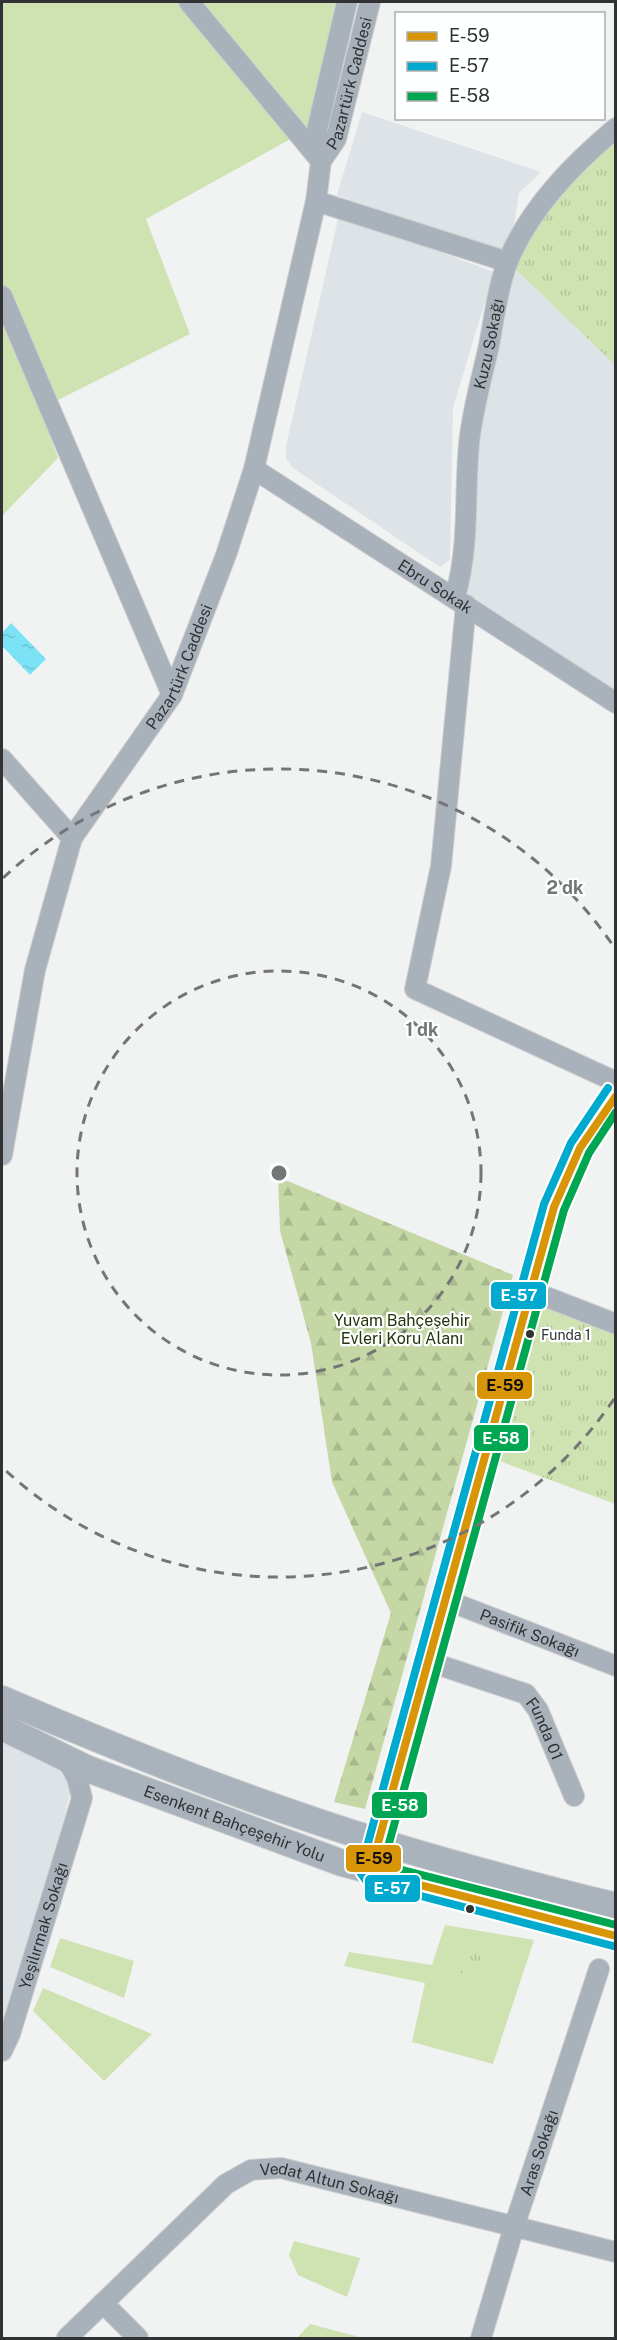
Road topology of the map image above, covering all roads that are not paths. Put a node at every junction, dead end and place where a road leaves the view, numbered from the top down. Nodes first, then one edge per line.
1 (189, 2) edge
2 (347, 2) edge
3 (367, 2) edge
4 (615, 128) edge
5 (321, 161) junction
6 (316, 201) junction
7 (508, 262) junction
8 (2, 296) edge
9 (254, 469) junction
10 (460, 601) junction
11 (172, 695) junction
12 (615, 704) edge
13 (2, 759) edge
14 (72, 838) junction
15 (615, 1082) edge
16 (615, 1095) edge
17 (2, 1155) edge
18 (531, 1291) junction
19 (615, 1324) edge
20 (446, 1600) junction
21 (427, 1661) junction
22 (615, 1666) edge
23 (2, 1699) edge
24 (2, 1727) edge
25 (67, 1759) junction
26 (122, 1782) junction
27 (574, 1796) dead end
28 (82, 1798) junction
29 (378, 1841) junction
30 (370, 1872) junction
31 (615, 1906) edge
32 (615, 1936) edge
33 (599, 1969) dead end
34 (2, 2051) edge
35 (514, 2227) junction
36 (615, 2252) edge
37 (103, 2303) junction
38 (67, 2338) edge
39 (138, 2338) edge
40 (481, 2338) edge

1 - 5 street
2 - 5 street, Pazartürk Caddesi
3 - 5 street, Pazartürk Caddesi
4 - 7 street, Kuzu Sokağı
5 - 6 street, Pazartürk Caddesi
6 - 7 street
6 - 9 street, Pazartürk Caddesi
7 - 10 street, Kuzu Sokağı
8 - 11 street
9 - 10 street, Ebru Sokak
9 - 11 street, Pazartürk Caddesi
10 - 12 street, Ebru Sokak
10 - 15 street, Kuzu Sokağı
11 - 14 street, Pazartürk Caddesi
13 - 14 street
14 - 17 street, Pazartürk Caddesi
16 - 18 street
18 - 19 street
18 - 20 street
20 - 21 street
20 - 22 street, Pasifik Sokağı
21 - 27 street, Funda 01
21 - 29 street
23 - 29 main road, Esenkent Bahçeşehir Yolu
24 - 25 main road, Esenkent Bahçeşehir Yolu
25 - 26 main road, Esenkent Bahçeşehir Yolu
25 - 28 street
26 - 28 street
26 - 30 main road, Esenkent Bahçeşehir Yolu
28 - 34 street, Yeşilırmak Sokağı
29 - 30 main road
29 - 31 main road, Esenkent Bahçeşehir Yolu
30 - 32 main road, Esenkent Bahçeşehir Yolu
33 - 35 street, Aras Sokağı
35 - 36 street, Vedat Altun Sokağı
35 - 37 street, Vedat Altun Sokağı
35 - 40 street, Aras Sokağı
37 - 38 street, Vedat Altun Sokağı
37 - 39 street

